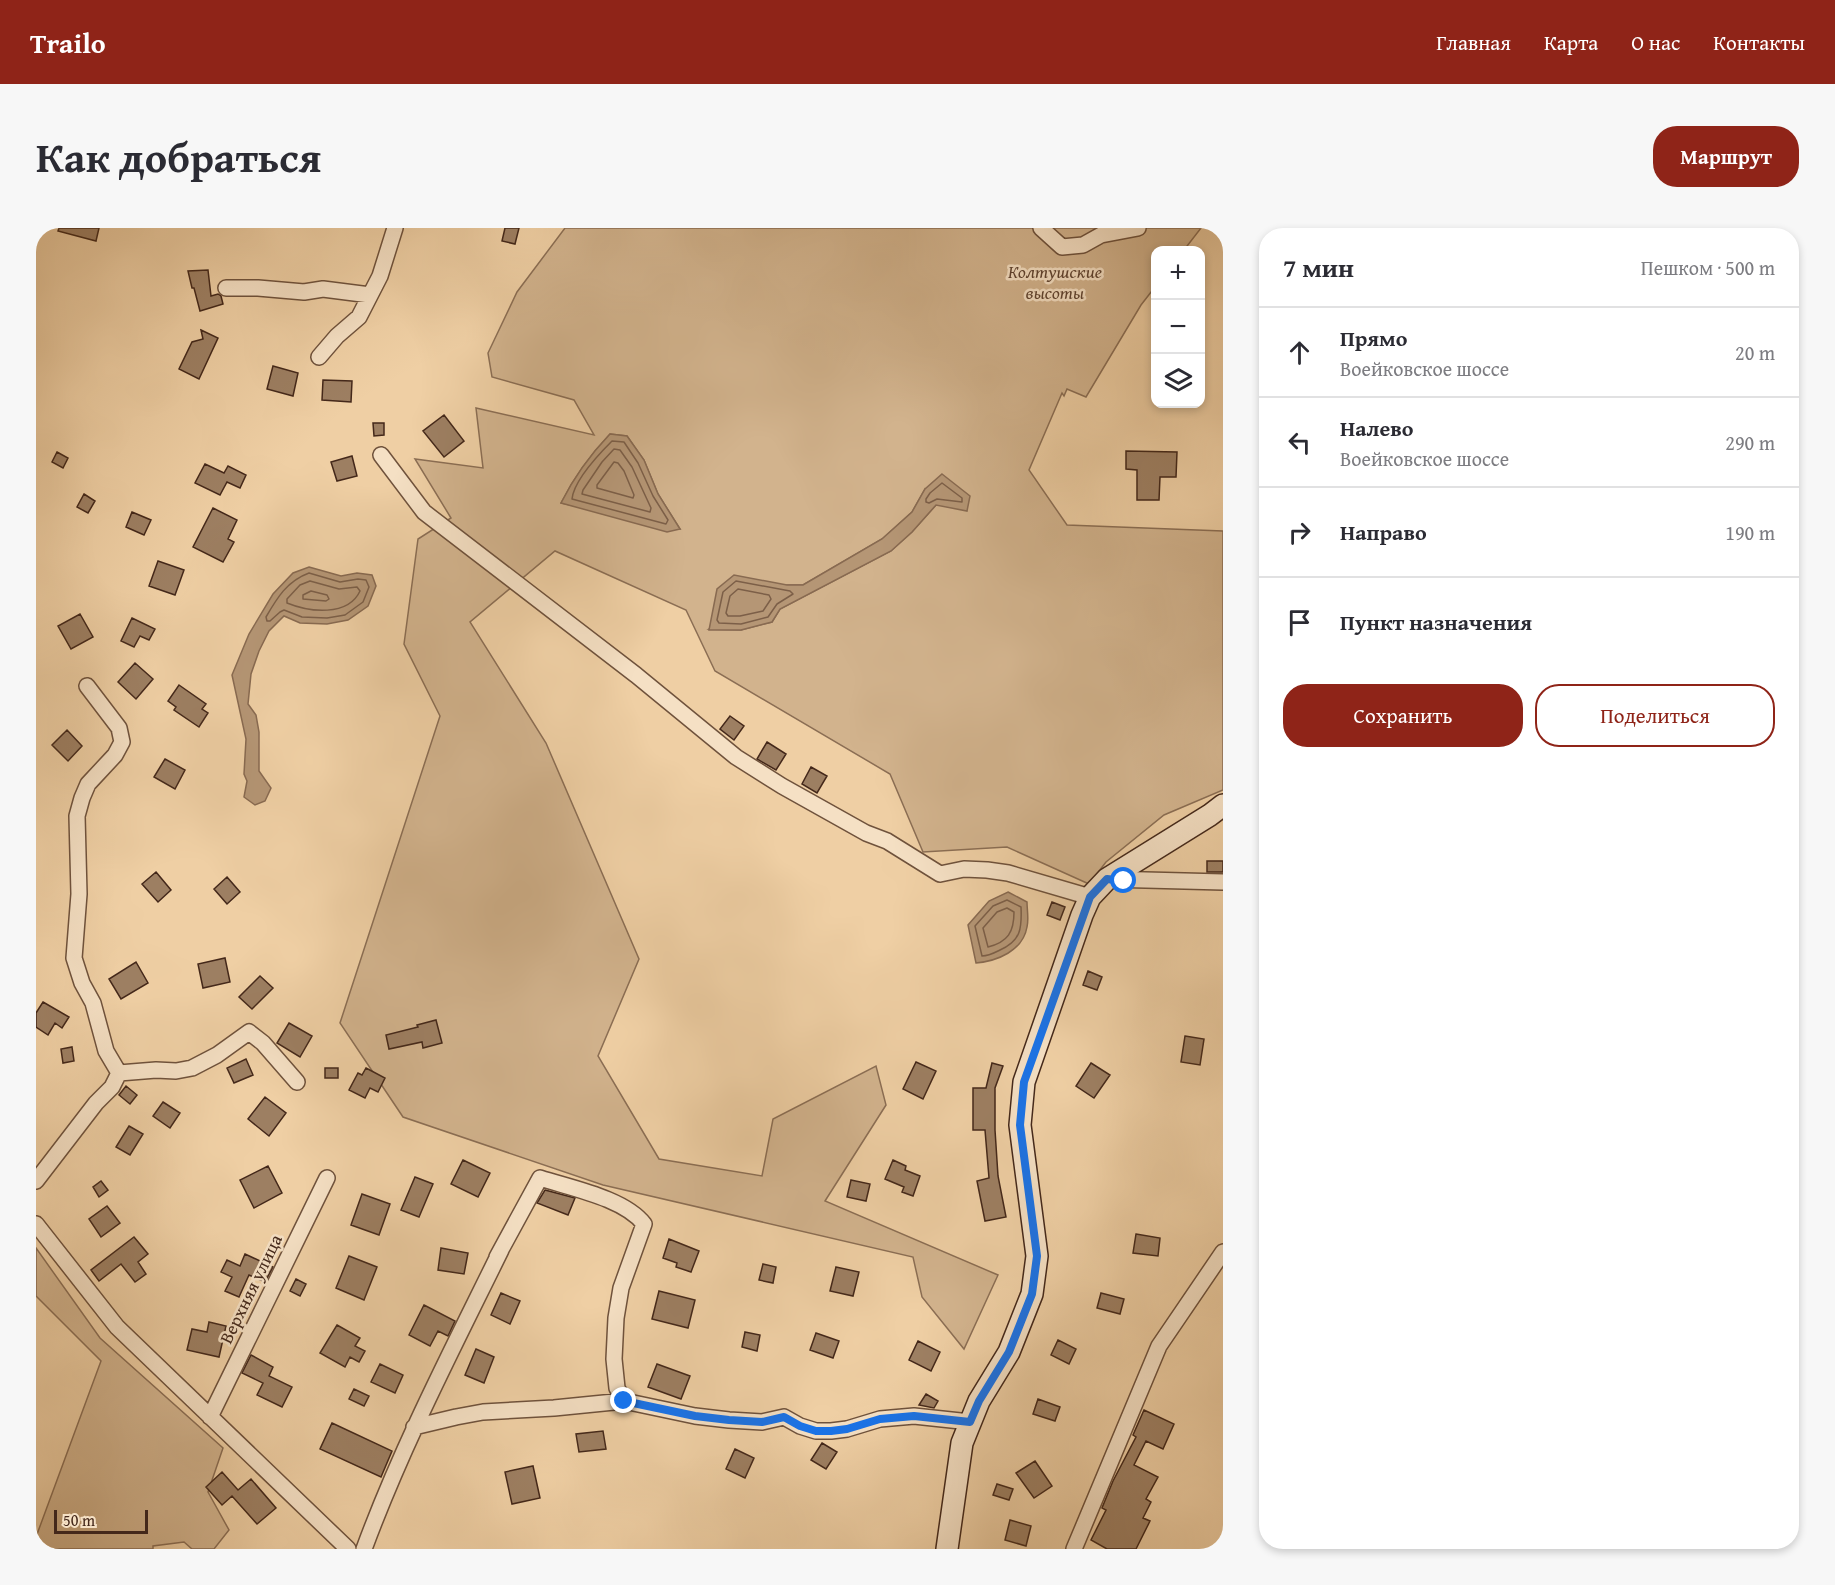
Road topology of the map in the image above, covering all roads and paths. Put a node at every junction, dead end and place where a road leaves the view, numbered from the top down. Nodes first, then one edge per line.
1 (395, 228) edge
2 (1041, 228) edge
3 (1138, 228) edge
4 (226, 288) dead end
5 (370, 295) junction
6 (319, 357) dead end
7 (381, 455) dead end
8 (87, 686) dead end
9 (1223, 806) edge
10 (1107, 879) junction
11 (1223, 882) edge
12 (1090, 897) junction
13 (119, 1073) junction
14 (297, 1082) dead end
15 (327, 1178) dead end
16 (36, 1181) edge
17 (36, 1224) edge
18 (1223, 1252) edge
19 (624, 1401) junction
20 (210, 1417) junction
21 (970, 1422) junction
22 (414, 1427) junction
23 (348, 1549) edge
24 (364, 1549) edge
25 (947, 1549) edge
26 (1074, 1549) edge

1 - 5 street
2 - 3 street
4 - 5 street
5 - 6 street
7 - 12 street
8 - 13 street
9 - 10 street
10 - 11 street
10 - 12 street
12 - 21 street
13 - 14 street
13 - 16 street
15 - 20 street, Верхняя улица
17 - 20 street
18 - 26 street
19 - 21 street
19 - 22 street
19 - 22 street
20 - 23 street
21 - 25 street
22 - 24 street

